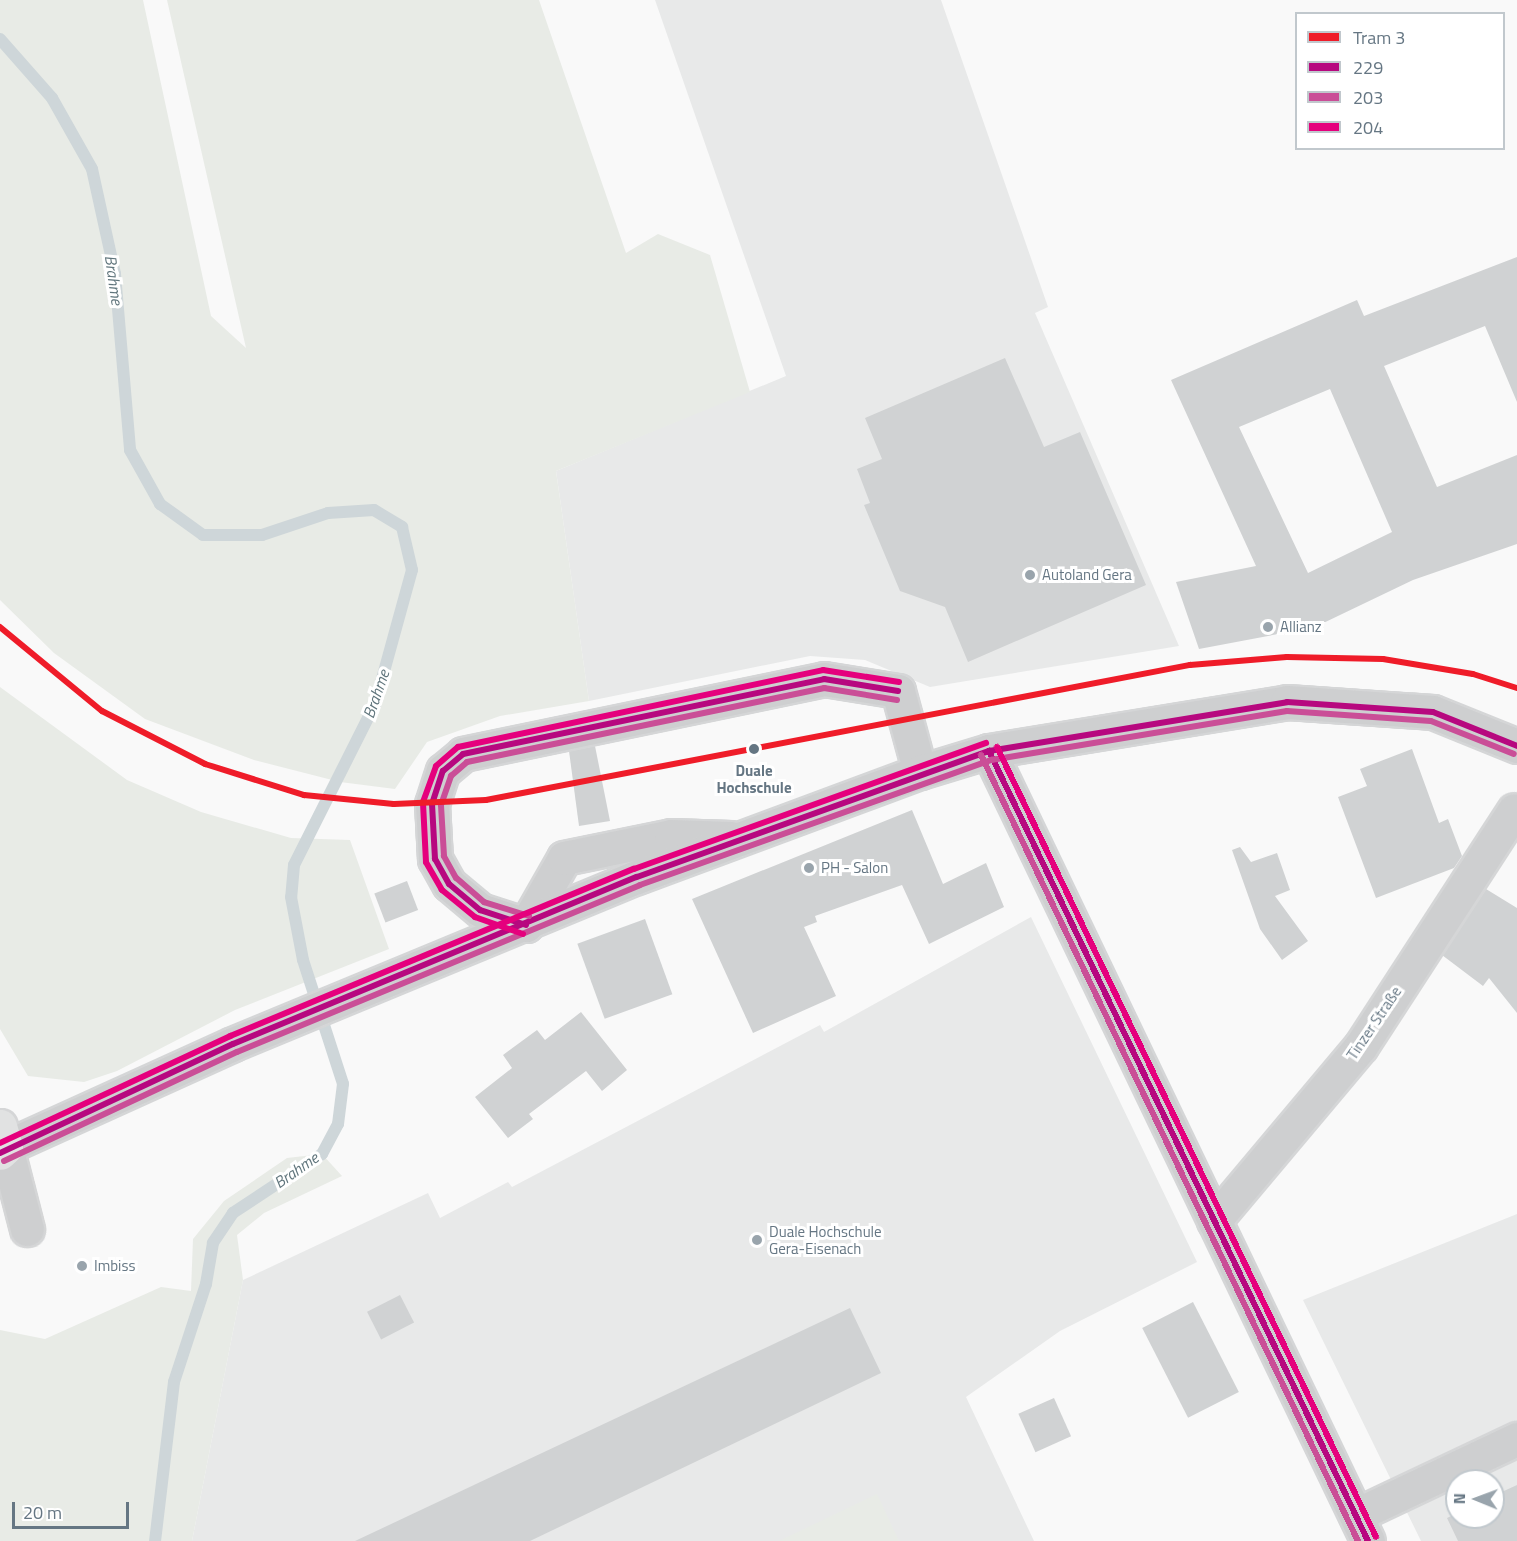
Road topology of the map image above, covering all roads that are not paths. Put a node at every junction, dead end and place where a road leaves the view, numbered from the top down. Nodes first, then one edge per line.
1 (1517, 747) edge
2 (989, 751) junction
3 (920, 772) junction
4 (1514, 810) dead end
5 (741, 839) junction
6 (526, 925) junction
7 (2, 1142) edge
8 (1214, 1221) junction
9 (27, 1229) dead end
10 (1517, 1439) edge
11 (1362, 1528) edge

1 - 2 street
2 - 3 street
2 - 8 street
3 - 5 street
3 - 6 street
4 - 8 street, Tinzer Straße
5 - 6 street
5 - 6 street
6 - 7 street
7 - 9 street
8 - 11 street
10 - 11 street

